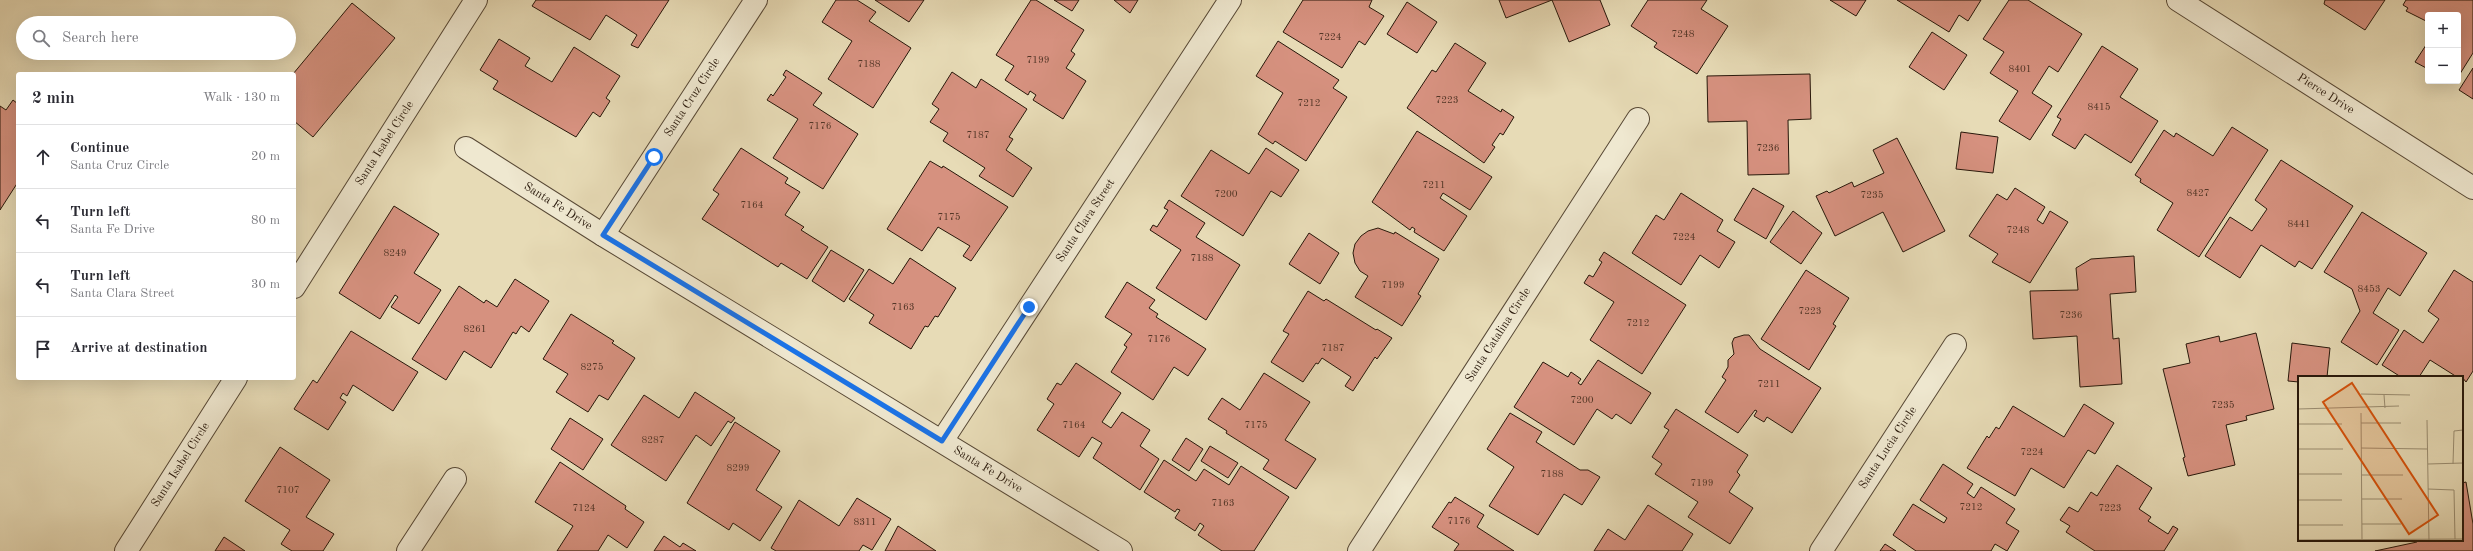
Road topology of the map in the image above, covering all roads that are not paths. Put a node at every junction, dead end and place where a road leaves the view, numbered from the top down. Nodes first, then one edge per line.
1 (476, 0) edge
2 (756, 0) edge
3 (1230, 0) edge
4 (2178, 0) edge
5 (1638, 119) dead end
6 (466, 148) dead end
7 (2473, 188) edge
8 (603, 235) junction
9 (296, 284) edge
10 (1955, 346) dead end
11 (235, 380) edge
12 (942, 441) junction
13 (454, 479) dead end
14 (126, 551) edge
15 (408, 551) edge
16 (1122, 551) edge
17 (1359, 551) edge
18 (1821, 551) edge

1 - 9 street, Santa Isabel Circle
2 - 8 street, Santa Cruz Circle
3 - 12 street, Santa Clara Street
4 - 7 street, Pierce Drive
5 - 17 street, Santa Catalina Circle
6 - 8 street, Santa Fe Drive
8 - 12 street, Santa Fe Drive
10 - 18 street, Santa Lucia Circle
11 - 14 street, Santa Isabel Circle
12 - 16 street, Santa Fe Drive
13 - 15 street

